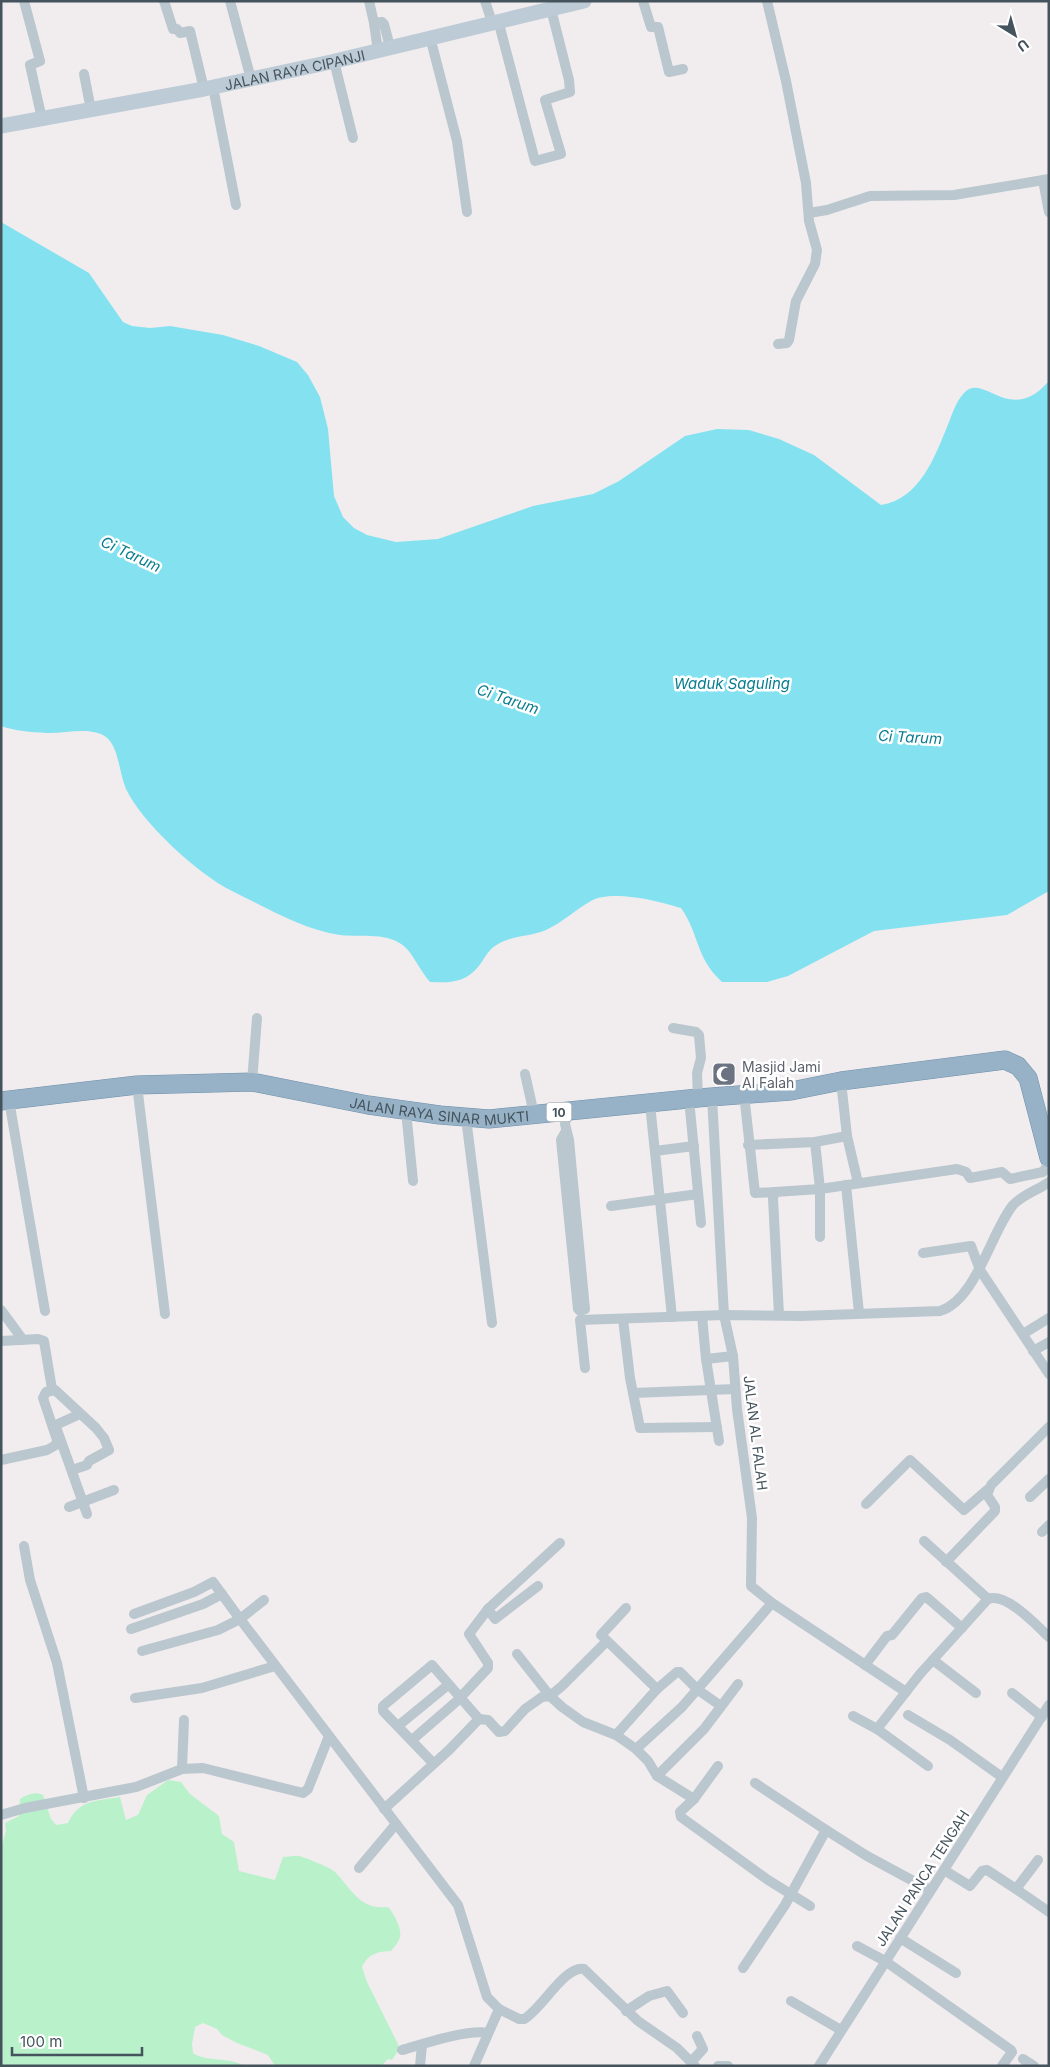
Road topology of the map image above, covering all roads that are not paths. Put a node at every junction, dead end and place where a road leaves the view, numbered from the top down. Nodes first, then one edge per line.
1 (24, 1) edge
2 (164, 1) edge
3 (230, 1) edge
4 (368, 1) edge
5 (485, 1) edge
6 (584, 1) edge
7 (643, 1) edge
8 (766, 1) edge
9 (559, 5) edge
10 (495, 21) junction
11 (430, 37) junction
12 (384, 49) junction
13 (334, 61) junction
14 (683, 69) dead end
15 (84, 74) dead end
16 (251, 79) junction
17 (208, 88) junction
18 (91, 110) junction
19 (42, 119) junction
20 (1, 126) edge
21 (354, 138) dead end
22 (1046, 179) edge
23 (236, 205) dead end
24 (467, 212) dead end
25 (1049, 212) edge
26 (808, 213) junction
27 (778, 344) dead end
28 (257, 1018) dead end
29 (673, 1028) dead end
30 (526, 1074) dead end
31 (841, 1081) junction
32 (252, 1082) junction
33 (137, 1085) junction
34 (744, 1094) junction
35 (700, 1098) junction
36 (5, 1100) edge
37 (650, 1104) junction
38 (406, 1110) junction
39 (568, 1111) junction
40 (534, 1114) junction
41 (466, 1118) junction
42 (846, 1136) junction
43 (1046, 1139) edge
44 (815, 1142) junction
45 (748, 1145) junction
46 (694, 1146) junction
47 (656, 1150) junction
48 (1049, 1158) edge
49 (1049, 1163) edge
50 (413, 1181) dead end
51 (1049, 1182) edge
52 (858, 1183) junction
53 (846, 1185) junction
54 (820, 1189) junction
55 (775, 1192) junction
56 (698, 1194) junction
57 (661, 1199) junction
58 (611, 1206) dead end
59 (574, 1220) junction
60 (701, 1223) dead end
61 (820, 1237) dead end
62 (923, 1253) dead end
63 (980, 1270) junction
64 (1, 1310) edge
65 (45, 1311) dead end
66 (859, 1313) junction
67 (165, 1314) dead end
68 (724, 1315) junction
69 (779, 1315) junction
70 (702, 1316) junction
71 (672, 1317) junction
72 (1049, 1318) edge
73 (623, 1319) junction
74 (492, 1323) dead end
75 (1023, 1334) junction
76 (23, 1340) junction
77 (1, 1341) edge
78 (1049, 1342) edge
79 (1033, 1351) junction
80 (733, 1356) junction
81 (706, 1360) junction
82 (585, 1368) dead end
83 (1049, 1374) edge
84 (52, 1389) junction
85 (735, 1389) junction
86 (712, 1390) junction
87 (633, 1393) junction
88 (80, 1414) junction
89 (717, 1427) junction
90 (1049, 1427) edge
91 (719, 1442) dead end
92 (1, 1460) edge
93 (72, 1470) junction
94 (1049, 1479) edge
95 (114, 1490) dead end
96 (987, 1490) junction
97 (1030, 1497) dead end
98 (83, 1501) junction
99 (866, 1504) dead end
100 (70, 1507) dead end
101 (87, 1514) dead end
102 (924, 1541) dead end
103 (560, 1544) dead end
104 (24, 1546) dead end
105 (946, 1562) junction
106 (538, 1586) dead end
107 (222, 1594) junction
108 (988, 1599) junction
109 (264, 1600) dead end
110 (772, 1603) junction
111 (626, 1608) dead end
112 (488, 1609) junction
113 (134, 1614) dead end
114 (240, 1619) junction
115 (962, 1628) junction
116 (131, 1629) dead end
117 (1049, 1637) edge
118 (606, 1642) junction
119 (142, 1651) dead end
120 (517, 1654) dead end
121 (933, 1660) junction
122 (865, 1665) junction
123 (275, 1666) junction
124 (738, 1684) dead end
125 (448, 1685) junction
126 (657, 1689) junction
127 (698, 1690) junction
128 (906, 1692) junction
129 (976, 1693) dead end
130 (1012, 1693) dead end
131 (550, 1696) junction
132 (458, 1697) junction
133 (135, 1698) dead end
134 (1049, 1705) edge
135 (721, 1706) junction
136 (908, 1715) dead end
137 (854, 1716) dead end
138 (1042, 1717) junction
139 (480, 1719) junction
140 (184, 1720) dead end
141 (398, 1726) junction
142 (877, 1729) junction
143 (616, 1735) junction
144 (329, 1736) junction
145 (412, 1740) junction
146 (636, 1749) junction
147 (433, 1763) junction
148 (718, 1766) dead end
149 (928, 1766) dead end
150 (182, 1769) junction
151 (657, 1776) junction
152 (1002, 1776) junction
153 (755, 1783) dead end
154 (84, 1798) junction
155 (694, 1799) junction
156 (384, 1809) junction
157 (1, 1815) edge
158 (396, 1824) junction
159 (826, 1830) junction
160 (1038, 1860) dead end
161 (359, 1868) dead end
162 (944, 1870) junction
163 (930, 1890) junction
164 (1016, 1890) junction
165 (791, 1894) junction
166 (810, 1906) dead end
167 (1049, 1912) edge
168 (900, 1938) junction
169 (856, 1946) dead end
170 (885, 1961) junction
171 (743, 1968) dead end
172 (956, 1973) dead end
173 (791, 2000) dead end
174 (499, 2009) junction
175 (626, 2011) junction
176 (683, 2013) dead end
177 (842, 2030) junction
178 (488, 2033) junction
179 (697, 2036) dead end
180 (422, 2045) junction
181 (402, 2050) dead end
182 (1023, 2059) dead end
183 (694, 2063) edge
184 (420, 2066) edge
185 (474, 2066) edge
186 (718, 2066) edge
187 (728, 2066) edge
188 (819, 2066) edge
189 (1002, 2066) edge
190 (1034, 2066) edge

1 - 19 street
2 - 17 street
3 - 16 street
4 - 12 street
5 - 10 street
6 - 9 main road, JALAN RAYA CIPANJI
7 - 14 street
8 - 26 street
9 - 10 main road, JALAN RAYA CIPANJI
9 - 10 street
10 - 11 main road, JALAN RAYA CIPANJI
11 - 12 main road, JALAN RAYA CIPANJI
11 - 24 street
12 - 13 main road, JALAN RAYA CIPANJI
13 - 16 main road, JALAN RAYA CIPANJI
13 - 21 street
15 - 18 street
16 - 17 main road, JALAN RAYA CIPANJI
17 - 18 main road, JALAN RAYA CIPANJI
17 - 23 street
18 - 19 main road, JALAN RAYA CIPANJI
19 - 20 main road, JALAN RAYA CIPANJI
22 - 25 street
22 - 26 street
26 - 27 street
28 - 32 street
29 - 35 street
30 - 40 street
31 - 34 highway, JALAN RAYA SINAR MUKTI / 10
31 - 42 street
31 - 43 highway, JALAN RAYA SINAR MUKTI / 10
32 - 33 highway, JALAN RAYA SINAR MUKTI / 10
32 - 38 highway, JALAN RAYA SINAR MUKTI / 10
33 - 36 highway, JALAN RAYA SINAR MUKTI / 10
33 - 67 street
34 - 35 highway, JALAN RAYA SINAR MUKTI / 10
34 - 45 street
35 - 37 highway, JALAN RAYA SINAR MUKTI / 10
35 - 46 street
35 - 68 street, JALAN AL FALAH
36 - 65 street
37 - 39 highway, JALAN RAYA SINAR MUKTI / 10
37 - 47 street
38 - 41 highway, JALAN RAYA SINAR MUKTI / 10
38 - 50 street
39 - 40 highway, JALAN RAYA SINAR MUKTI / 10
39 - 59 street
40 - 41 highway, JALAN RAYA SINAR MUKTI / 10
41 - 74 street
42 - 44 street
42 - 52 street
43 - 48 highway, JALAN RAYA SINAR MUKTI / 10
44 - 45 street
44 - 54 street
45 - 55 street
46 - 47 street
46 - 56 street
47 - 57 street
49 - 52 street
51 - 63 street
52 - 53 street
53 - 54 street
53 - 66 street
54 - 55 street
54 - 61 street
55 - 69 street
56 - 57 street
56 - 60 street
57 - 58 street
57 - 71 street
59 - 59 street
62 - 63 street
63 - 66 street
63 - 75 street
64 - 76 street
66 - 69 street
68 - 69 street
68 - 70 street
68 - 80 street, JALAN AL FALAH
70 - 71 street
70 - 81 street
71 - 73 street
72 - 75 street
73 - 82 street
73 - 87 street
75 - 79 street
76 - 77 street
76 - 84 street
78 - 79 street
79 - 83 street
80 - 81 street
80 - 85 street, JALAN AL FALAH
81 - 86 street
84 - 88 street
84 - 92 street
85 - 86 street
85 - 110 street, JALAN AL FALAH
86 - 87 street
86 - 89 street
87 - 89 street
88 - 93 street
88 - 93 street
89 - 91 street
90 - 96 street
93 - 98 street
94 - 97 street
95 - 98 street
96 - 99 street
96 - 105 street
98 - 100 street
98 - 101 street
102 - 105 street
103 - 112 street
104 - 154 street
105 - 108 street
106 - 112 street
107 - 113 street
107 - 114 street
107 - 116 street
108 - 115 street
108 - 117 street
109 - 114 street
110 - 122 street, JALAN AL FALAH
110 - 127 street
111 - 118 street
112 - 132 street
114 - 119 street
114 - 123 street
115 - 121 street
115 - 122 street
118 - 126 street
118 - 131 street
120 - 131 street
121 - 128 street
121 - 129 street
122 - 128 street, JALAN AL FALAH
123 - 133 street
123 - 144 street
124 - 135 street
125 - 132 street
125 - 141 street
125 - 141 street
126 - 127 street
126 - 143 street
127 - 135 street
127 - 146 street
128 - 142 street
130 - 138 street
131 - 139 street
131 - 143 street
132 - 139 street
132 - 145 street
134 - 138 street, JALAN PANCA TENGAH
135 - 151 street
136 - 152 street
137 - 142 street
138 - 152 street, JALAN PANCA TENGAH
139 - 147 street
140 - 150 street
141 - 145 street
142 - 149 street
143 - 146 street
144 - 150 street
144 - 156 street
145 - 147 street
146 - 151 street
147 - 156 street
148 - 155 street
150 - 154 street
151 - 155 street
152 - 162 street, JALAN PANCA TENGAH
153 - 159 street
154 - 157 street
155 - 165 street
156 - 158 street
158 - 161 street
158 - 174 street
159 - 163 street
159 - 165 street
160 - 164 street
162 - 163 street, JALAN PANCA TENGAH
162 - 164 street
163 - 168 street, JALAN PANCA TENGAH
164 - 167 street
165 - 166 street
165 - 171 street
168 - 170 street, JALAN PANCA TENGAH
168 - 172 street
169 - 170 street
170 - 177 street, JALAN PANCA TENGAH
170 - 189 street
173 - 177 street
174 - 175 street
174 - 178 street
175 - 176 street
175 - 183 street
177 - 188 street, JALAN PANCA TENGAH
178 - 180 street
178 - 185 street
179 - 183 street
180 - 181 street
180 - 184 street
182 - 190 street
186 - 187 street

